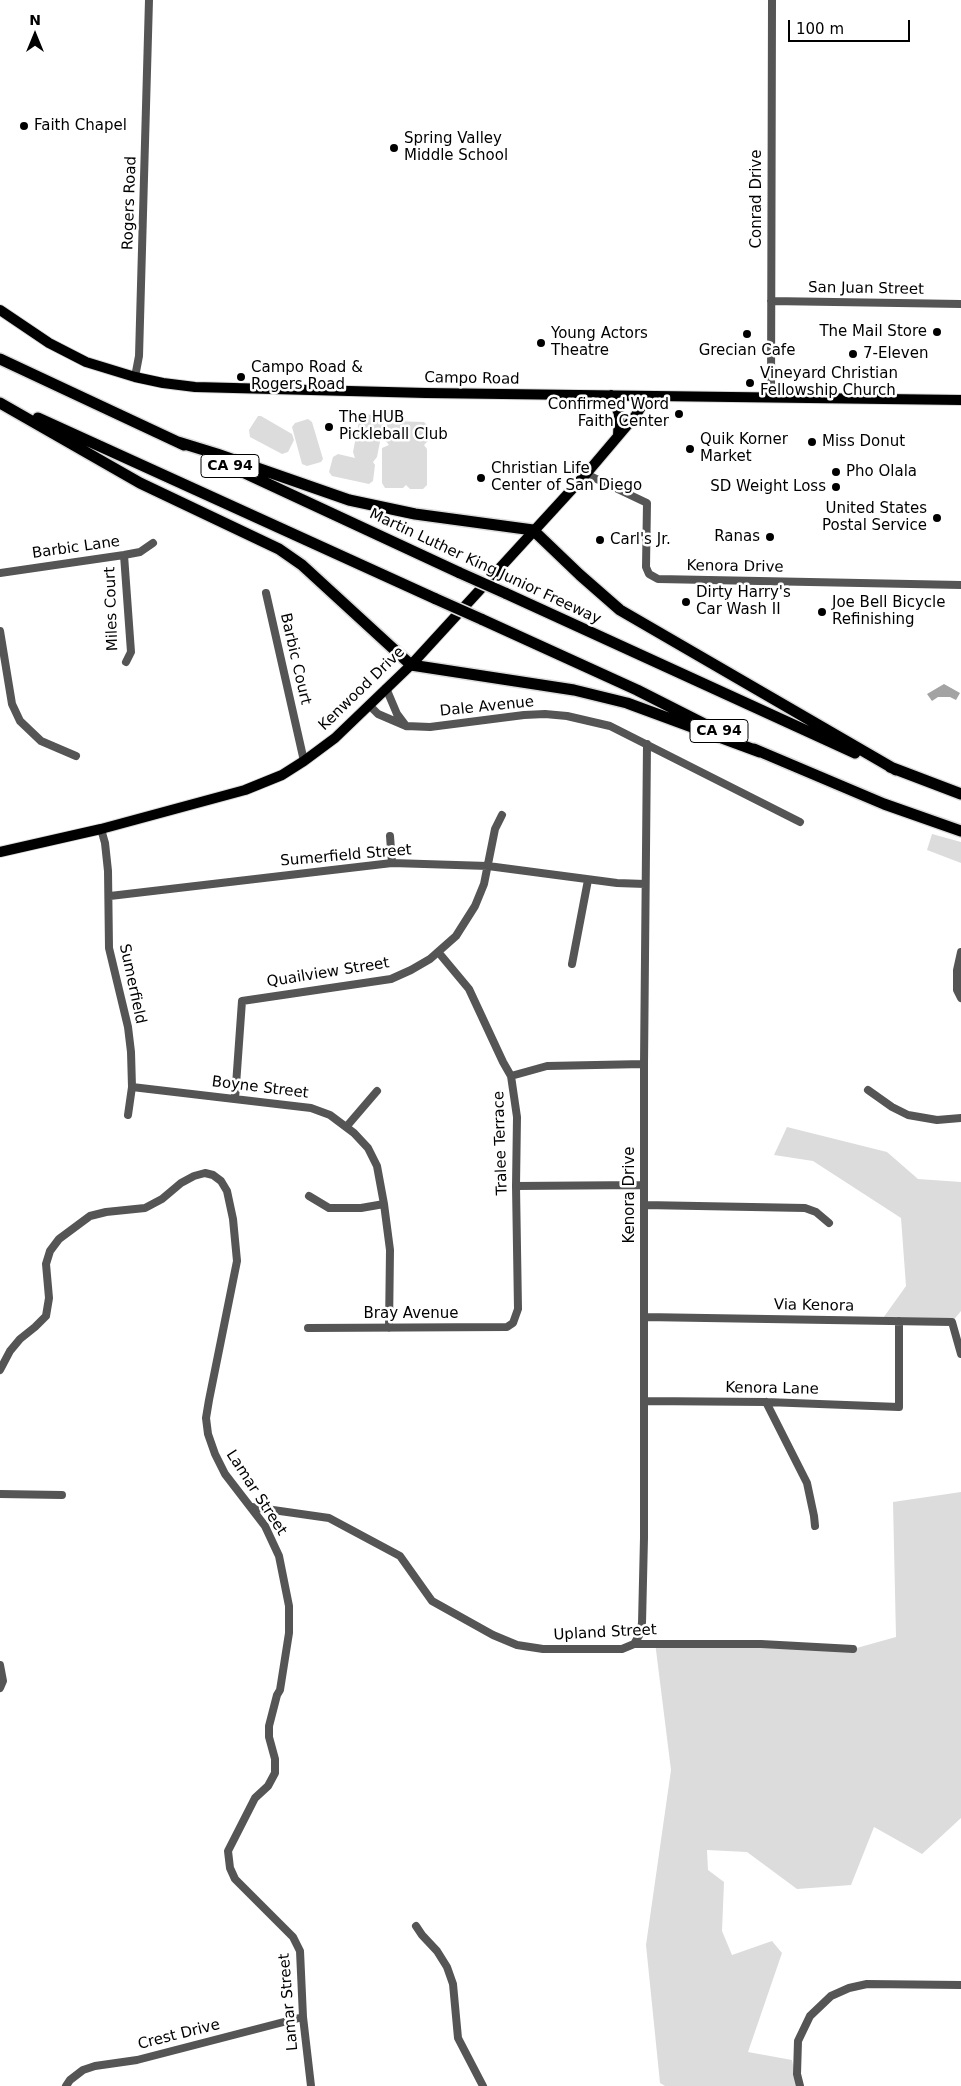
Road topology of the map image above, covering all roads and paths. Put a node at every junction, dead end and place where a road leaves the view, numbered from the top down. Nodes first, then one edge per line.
1 (149, 0) edge
2 (772, 0) edge
3 (770, 301) junction
4 (961, 304) edge
5 (0, 310) edge
6 (0, 358) edge
7 (135, 377) junction
8 (611, 396) junction
9 (648, 396) junction
10 (771, 398) junction
11 (961, 400) edge
12 (0, 402) edge
13 (618, 436) junction
14 (178, 442) junction
15 (586, 474) junction
16 (533, 530) junction
17 (153, 542) dead end
18 (124, 555) junction
19 (0, 573) edge
20 (961, 585) edge
21 (266, 593) dead end
22 (0, 631) edge
23 (126, 662) dead end
24 (411, 665) junction
25 (386, 688) junction
26 (369, 705) junction
27 (406, 726) junction
28 (646, 744) junction
29 (760, 752) junction
30 (76, 756) dead end
31 (304, 761) junction
32 (896, 770) junction
33 (961, 794) edge
34 (502, 815) dead end
35 (800, 822) dead end
36 (101, 829) junction
37 (961, 831) edge
38 (390, 836) dead end
39 (0, 852) edge
40 (392, 863) junction
41 (488, 866) junction
42 (588, 880) junction
43 (645, 884) junction
44 (110, 896) junction
45 (961, 952) edge
46 (439, 953) junction
47 (572, 964) dead end
48 (961, 998) edge
49 (644, 1064) junction
50 (511, 1076) junction
51 (132, 1087) junction
52 (868, 1090) dead end
53 (377, 1091) dead end
54 (235, 1099) junction
55 (128, 1115) dead end
56 (961, 1118) edge
57 (347, 1126) junction
58 (644, 1185) junction
59 (516, 1186) junction
60 (309, 1196) dead end
61 (384, 1204) junction
62 (644, 1204) junction
63 (828, 1223) dead end
64 (644, 1317) junction
65 (899, 1321) junction
66 (513, 1323) joint
67 (308, 1328) dead end
68 (389, 1328) junction
69 (961, 1354) edge
70 (0, 1370) edge
71 (644, 1401) junction
72 (766, 1402) junction
73 (0, 1494) edge
74 (62, 1495) dead end
75 (252, 1507) junction
76 (815, 1526) dead end
77 (634, 1644) junction
78 (853, 1649) dead end
79 (0, 1665) edge
80 (0, 1688) edge
81 (416, 1926) dead end
82 (961, 1985) edge
83 (303, 2018) junction
84 (66, 2086) edge
85 (311, 2086) edge
86 (483, 2086) edge
87 (800, 2086) edge

1 - 7 street, Rogers Road
2 - 3 street, Conrad Drive
3 - 4 street, San Juan Street
3 - 10 street, Conrad Drive
5 - 7 main road, Campo Road
6 - 14 highway, Martin Luther King Junior Freeway / CA 94
7 - 8 main road, Campo Road
8 - 9 main road, Campo Road
8 - 13 main road
9 - 10 main road, Campo Road
9 - 13 main road, Kenwood Drive
10 - 11 main road, Campo Road
12 - 24 highway
12 - 29 highway, CA 94, bridge
13 - 15 main road, Kenwood Drive
14 - 16 highway
14 - 32 highway, Martin Luther King Junior Freeway / CA 94, bridge
15 - 16 main road, Kenwood Drive
15 - 20 street, Kenora Drive
16 - 24 main road, Kenwood Drive
16 - 32 highway
17 - 18 street, Barbic Lane
18 - 19 street, Barbic Lane
18 - 23 street, Miles Court
21 - 31 street, Barbic Court
22 - 30 street
24 - 25 main road, Kenwood Drive
24 - 29 highway
25 - 26 main road, Kenwood Drive
25 - 27 street
26 - 27 street, Dale Avenue
26 - 31 main road, Kenwood Drive
27 - 28 street, Dale Avenue
28 - 35 street, Dale Avenue
28 - 43 street, Kenora Drive
29 - 37 highway, CA 94
31 - 36 main road, Kenwood Drive
32 - 33 highway, Martin Luther King Junior Freeway / CA 94
34 - 41 street, Quailview Street
36 - 39 main road, Kenwood Drive
36 - 44 street, Sumerfield
38 - 40 street
40 - 41 street, Sumerfield Street
40 - 44 street, Sumerfield Street
41 - 42 street, Sumerfield Street
41 - 46 street, Quailview Street
42 - 43 street, Sumerfield Street
42 - 47 street
43 - 49 street, Kenora Drive
44 - 51 street, Sumerfield
45 - 48 street
46 - 50 street, Tralee Terrace
46 - 54 street, Quailview Street
49 - 50 street
49 - 58 street, Kenora Drive
50 - 59 street, Tralee Terrace
51 - 54 street, Boyne Street
51 - 55 street, Sumerfield
52 - 56 street
53 - 57 street
54 - 57 street, Boyne Street
57 - 61 street, Boyne Street
58 - 59 street
58 - 62 street, Kenora Drive
59 - 66 street, Tralee Terrace
60 - 61 street
61 - 68 street, Boyne Street
62 - 63 street
62 - 64 street, Kenora Drive
64 - 65 street, Via Kenora
64 - 71 street, Kenora Drive
65 - 69 street, Via Kenora
65 - 72 street, Kenora Lane
66 - 68 street, Bray Avenue
67 - 68 street, Bray Avenue
70 - 75 street, Lamar Street
71 - 72 street, Kenora Lane
71 - 77 street, Kenora Drive
72 - 76 street
73 - 74 street
75 - 77 street, Upland Street
75 - 83 street, Lamar Street
77 - 78 street, Upland Street
79 - 80 street
81 - 86 street
82 - 87 street
83 - 84 street, Crest Drive
83 - 85 street, Lamar Street

